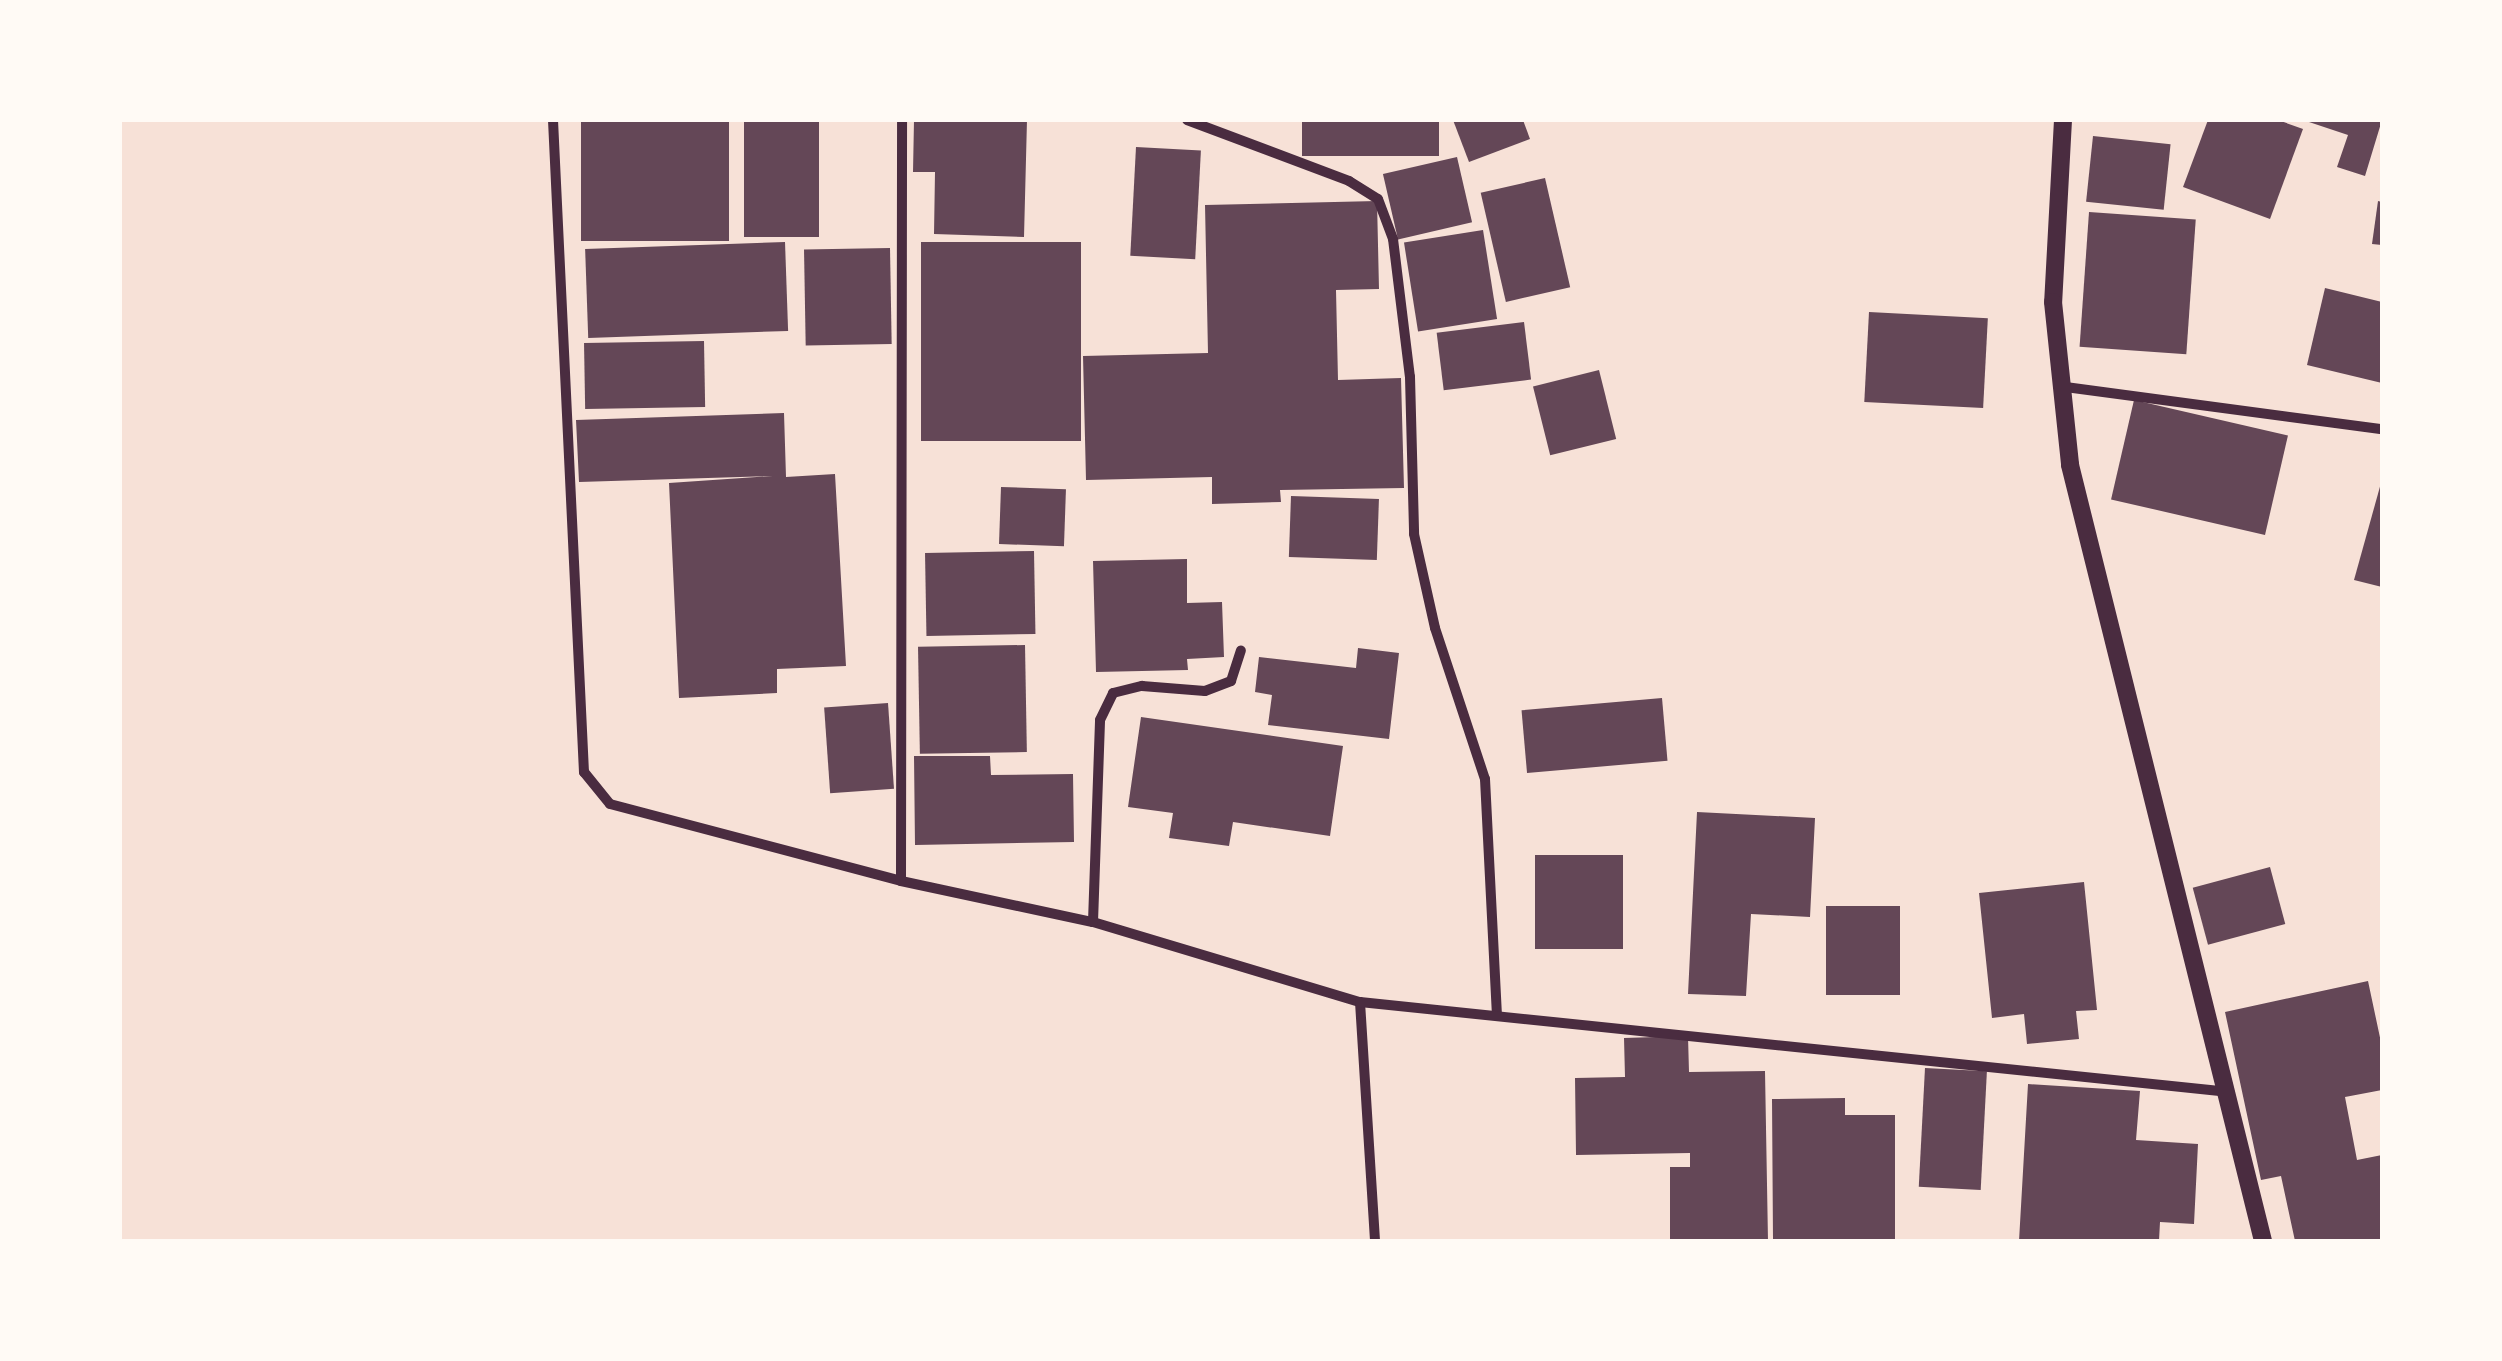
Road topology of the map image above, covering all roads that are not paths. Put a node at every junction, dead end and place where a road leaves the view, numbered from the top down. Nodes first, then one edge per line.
1 (553, 120) edge
2 (902, 120) edge
3 (1187, 120) edge
4 (2063, 120) edge
5 (2057, 386) junction
6 (2382, 430) edge
7 (1241, 651) dead end
8 (902, 882) junction
9 (1094, 922) junction
10 (1360, 1002) junction
11 (1496, 1016) junction
12 (2231, 1092) junction
13 (1374, 1241) edge
14 (2263, 1241) edge

1 - 8 street
2 - 8 street
3 - 11 street
4 - 5 street
5 - 6 street
5 - 12 street
7 - 9 street
8 - 9 street
9 - 10 street
10 - 11 street
10 - 13 street
11 - 12 street
12 - 14 street

